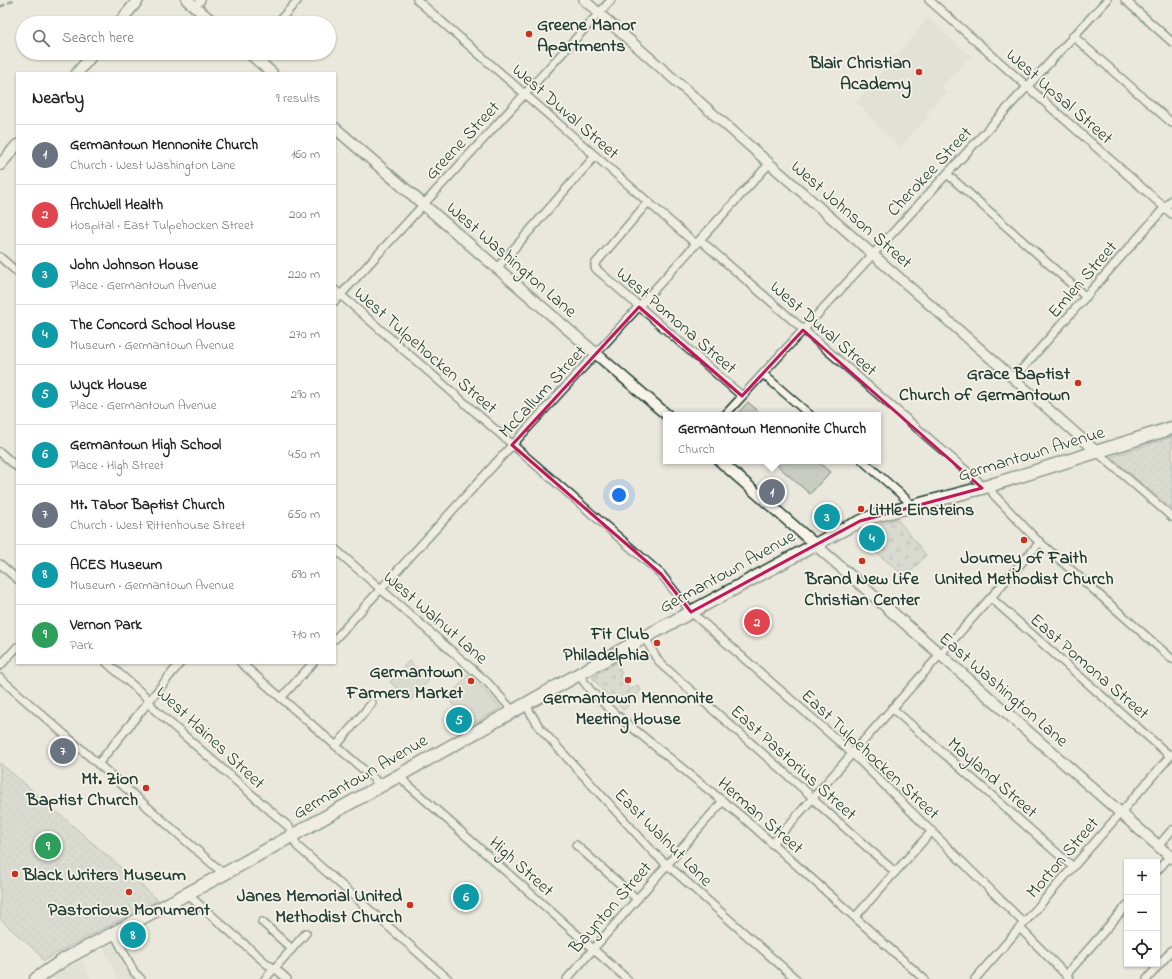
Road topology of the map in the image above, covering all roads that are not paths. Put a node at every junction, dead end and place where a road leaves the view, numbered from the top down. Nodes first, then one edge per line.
1 (138, 0) edge
2 (298, 0) edge
3 (417, 0) edge
4 (584, 0) edge
5 (611, 0) edge
6 (929, 0) edge
7 (1107, 0) edge
8 (1125, 0) edge
9 (194, 2) edge
10 (599, 13) junction
11 (125, 16) edge
12 (207, 16) edge
13 (283, 16) edge
14 (1073, 36) junction
15 (1172, 42) edge
16 (89, 60) edge
17 (257, 60) edge
18 (81, 71) edge
19 (271, 72) edge
20 (1027, 86) junction
21 (525, 94) junction
22 (1172, 123) edge
23 (336, 129) edge
24 (16, 145) edge
25 (595, 156) junction
26 (770, 163) junction
27 (0, 165) edge
28 (947, 174) junction
29 (1172, 200) edge
30 (648, 202) junction
31 (424, 204) junction
32 (1165, 208) junction
33 (1172, 214) edge
34 (698, 242) junction
35 (873, 254) junction
36 (0, 257) edge
37 (497, 268) junction
38 (16, 271) edge
39 (338, 292) edge
40 (1086, 296) junction
41 (639, 307) junction
42 (803, 330) junction
43 (596, 354) junction
44 (763, 374) junction
45 (1014, 378) junction
46 (742, 396) junction
47 (664, 412) edge
48 (728, 412) edge
49 (807, 412) edge
50 (1172, 428) edge
51 (512, 445) junction
52 (0, 452) edge
53 (1097, 452) junction
54 (723, 464) edge
55 (866, 464) edge
56 (16, 466) edge
57 (985, 487) junction
58 (912, 507) junction
59 (1172, 517) edge
60 (1040, 542) junction
61 (815, 544) junction
62 (336, 550) edge
63 (0, 564) edge
64 (16, 578) edge
65 (380, 589) junction
66 (990, 598) junction
67 (691, 612) junction
68 (644, 637) junction
69 (336, 638) edge
70 (16, 649) edge
71 (940, 655) junction
72 (1172, 659) edge
73 (108, 664) edge
74 (179, 664) edge
75 (242, 664) edge
76 (312, 664) edge
77 (0, 666) edge
78 (578, 674) junction
79 (0, 678) edge
80 (281, 698) junction
81 (148, 702) junction
82 (372, 703) dead end
83 (525, 704) junction
84 (892, 708) junction
85 (512, 711) junction
86 (336, 746) junction
87 (852, 753) junction
88 (1171, 755) edge
89 (98, 764) junction
90 (400, 774) junction
91 (381, 785) junction
92 (813, 798) junction
93 (723, 801) junction
94 (1121, 813) junction
95 (1172, 830) edge
96 (932, 831) junction
97 (293, 835) junction
98 (772, 844) junction
99 (576, 846) dead end
100 (1158, 846) junction
101 (1171, 857) edge
102 (667, 865) junction
103 (1073, 867) junction
104 (1160, 868) edge
105 (895, 872) junction
106 (224, 874) junction
107 (187, 894) junction
108 (637, 899) junction
109 (1124, 909) edge
110 (855, 917) junction
111 (262, 922) dead end
112 (1022, 925) junction
113 (114, 933) junction
114 (306, 933) dead end
115 (292, 949) junction
116 (593, 949) junction
117 (1172, 950) edge
118 (274, 969) junction
119 (1068, 977) edge
120 (36, 979) edge
121 (141, 979) edge
122 (265, 979) edge
123 (287, 979) edge
124 (448, 979) edge
125 (567, 979) edge
126 (626, 979) edge
127 (796, 979) edge
128 (924, 979) edge
129 (975, 979) edge
130 (1147, 979) edge

1 - 11 main road
2 - 13 street
3 - 21 street, West Duval Street
4 - 10 street, West Johnson Street
5 - 10 street, Greene Street
6 - 20 street, West Upsal Street
7 - 14 street, Cherokee Street
8 - 15 street
9 - 12 main road
10 - 21 street, Greene Street
10 - 26 street, West Johnson Street
14 - 20 street, Cherokee Street
14 - 22 street
16 - 18 main road
17 - 19 main road
20 - 28 street, Cherokee Street
20 - 32 street, West Upsal Street
21 - 25 street, West Duval Street
21 - 31 street, Greene Street
23 - 31 main road, West Washington Lane
24 - 27 main road
25 - 30 street, West Duval Street
25 - 37 street
26 - 34 street, McCallum Street
26 - 35 street, West Johnson Street
28 - 35 street, Cherokee Street
28 - 40 street
29 - 32 street, Emlen Street
30 - 34 street, West Duval Street
30 - 41 street, West Pomona Street
31 - 37 main road, West Washington Lane
31 - 39 street, Greene Street
32 - 33 street, West Upsal Street
32 - 40 street, Emlen Street
34 - 41 street, McCallum Street
34 - 42 street, West Duval Street
35 - 42 street, Cherokee Street
35 - 45 street, West Johnson Street
36 - 38 street
37 - 43 main road, West Washington Lane
39 - 51 street, West Tulpehocken Street
40 - 45 street, Emlen Street
41 - 43 street, McCallum Street
41 - 46 street, West Pomona Street
42 - 44 street, Cherokee Street
42 - 57 street, West Duval Street
43 - 47 main road, West Washington Lane
43 - 51 street, McCallum Street
44 - 46 street, Cherokee Street
44 - 49 street, West Pomona Street
45 - 53 street, West Johnson Street
46 - 48 street, Cherokee Street
50 - 53 main road, Germantown Avenue
51 - 65 street, McCallum Street
51 - 67 street, West Tulpehocken Street
52 - 56 street
53 - 57 main road, Germantown Avenue
53 - 59 street
54 - 61 main road
55 - 58 street
57 - 58 main road, Germantown Avenue
57 - 60 street, West Duval Street
58 - 61 main road, Germantown Avenue
60 - 66 street
60 - 72 street, West Duval Street
61 - 67 main road, Germantown Avenue
61 - 71 main road, East Washington Lane
62 - 65 street, West Walnut Lane
63 - 64 street
65 - 69 street, McCallum Street
65 - 85 street, West Walnut Lane
66 - 71 street
66 - 88 street, East Pomona Street
67 - 68 main road, Germantown Avenue
67 - 87 street, East Tulpehocken Street
68 - 78 main road, Germantown Avenue
68 - 92 street, East Pastorius Street
70 - 77 street
71 - 84 street
71 - 94 main road, East Washington Lane
73 - 81 street, West Haines Street
74 - 81 street
75 - 80 street
76 - 80 street
78 - 83 main road, Germantown Avenue
78 - 93 street, Herman Street
79 - 89 street
80 - 86 street
81 - 89 street
81 - 97 street, West Haines Street
82 - 86 street
83 - 85 main road, Germantown Avenue
83 - 102 street, East Walnut Lane
84 - 87 street
84 - 103 street, Mayland Street
85 - 90 main road, Germantown Avenue
86 - 91 street
87 - 92 street
87 - 96 street, East Tulpehocken Street
88 - 94 street, Morton Street
89 - 106 street
90 - 91 main road, Germantown Avenue
90 - 116 street, High Street
91 - 97 main road, Germantown Avenue
92 - 98 street
92 - 105 street, East Pastorius Street
93 - 98 street, Herman Street
93 - 102 street, Baynton Street
94 - 100 main road, East Washington Lane
94 - 103 street, Morton Street
95 - 100 street
96 - 105 street
96 - 112 street, East Tulpehocken Street
97 - 106 main road, Germantown Avenue
97 - 124 street, West Haines Street
98 - 110 street, Herman Street
99 - 108 street
100 - 101 main road, East Washington Lane
101 - 104 street
102 - 108 street, Baynton Street
102 - 127 street, East Walnut Lane
103 - 112 street, Morton Street
105 - 110 street
106 - 107 main road, Germantown Avenue
107 - 113 main road, Germantown Avenue
107 - 118 street
108 - 116 street, Baynton Street
109 - 119 street
110 - 128 street, Herman Street
111 - 115 street
112 - 119 street, East Tulpehocken Street
112 - 129 street, Morton Street
113 - 120 main road, Germantown Avenue
113 - 121 street
114 - 115 street
115 - 118 street
116 - 125 street, Baynton Street
116 - 126 street, High Street
117 - 130 street
118 - 122 street
118 - 123 street

